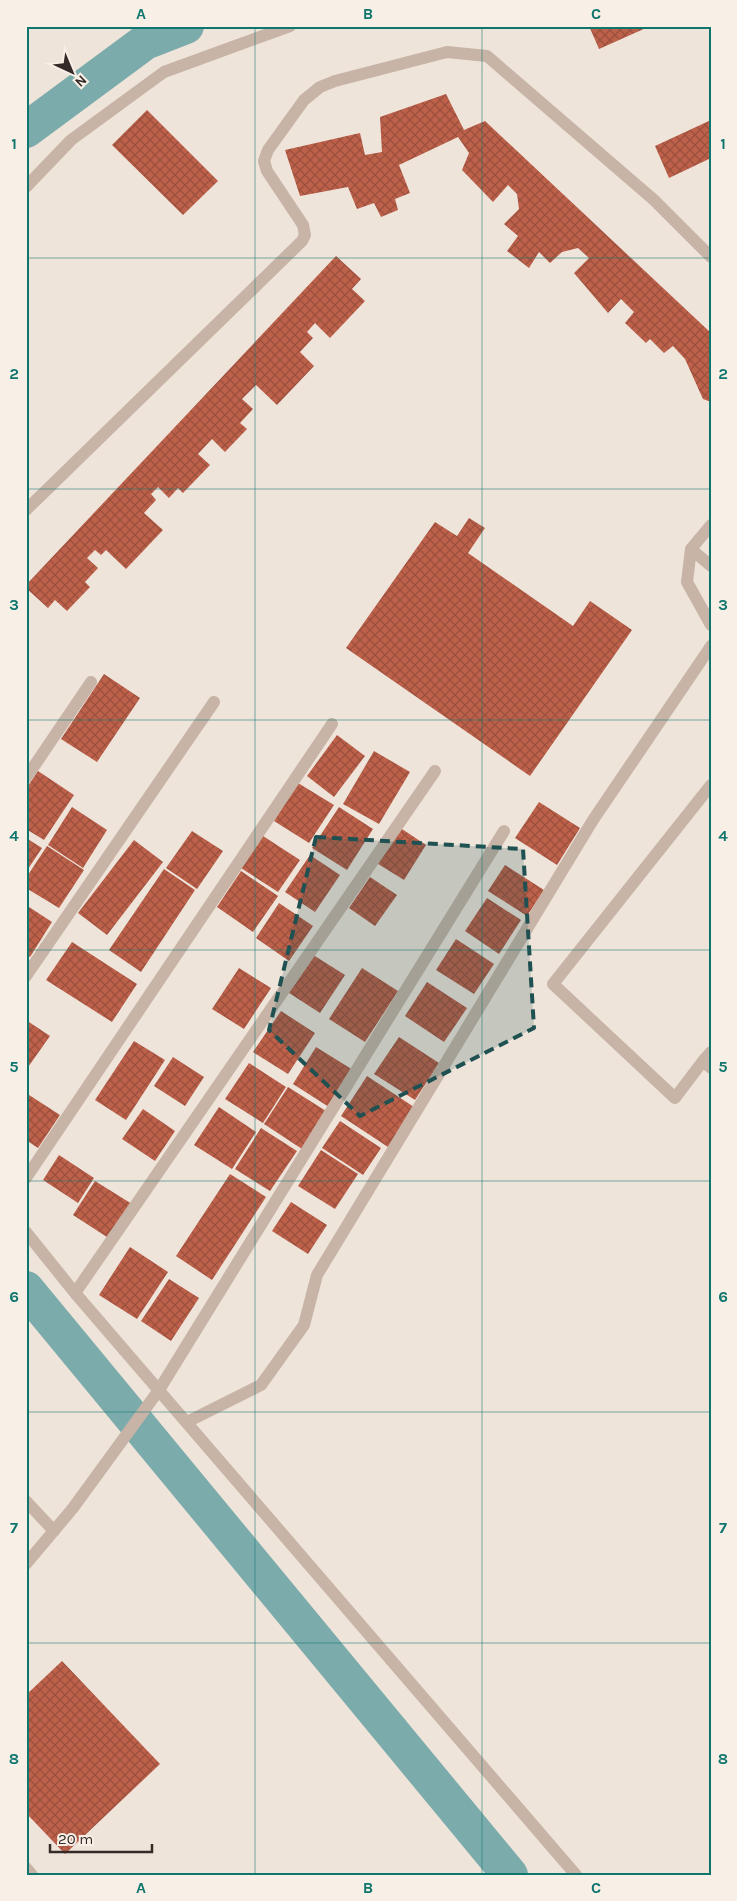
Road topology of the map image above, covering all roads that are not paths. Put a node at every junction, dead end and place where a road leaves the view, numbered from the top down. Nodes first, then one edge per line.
1 (290, 26) edge
2 (26, 187) edge
3 (711, 257) edge
4 (26, 510) edge
5 (711, 525) edge
6 (691, 549) junction
7 (711, 566) edge
8 (711, 625) edge
9 (711, 646) edge
10 (91, 682) dead end
11 (214, 702) dead end
12 (332, 724) dead end
13 (435, 771) dead end
14 (26, 778) edge
15 (711, 785) edge
16 (504, 831) dead end
17 (26, 976) edge
18 (708, 1060) edge
19 (26, 1178) edge
20 (26, 1232) edge
21 (75, 1293) junction
22 (160, 1390) junction
23 (187, 1422) junction
24 (26, 1501) edge
25 (54, 1531) junction
26 (26, 1564) edge
27 (26, 1868) edge
28 (32, 1875) edge
29 (576, 1875) edge

1 - 2 street
3 - 4 street
5 - 6 street
6 - 7 street
6 - 8 street
9 - 23 street
10 - 14 street
11 - 17 street
12 - 19 street
13 - 21 street
15 - 18 street
16 - 22 street
20 - 21 street
21 - 22 street
22 - 23 street
22 - 25 street
23 - 29 street
24 - 25 street
25 - 26 street
27 - 28 street

